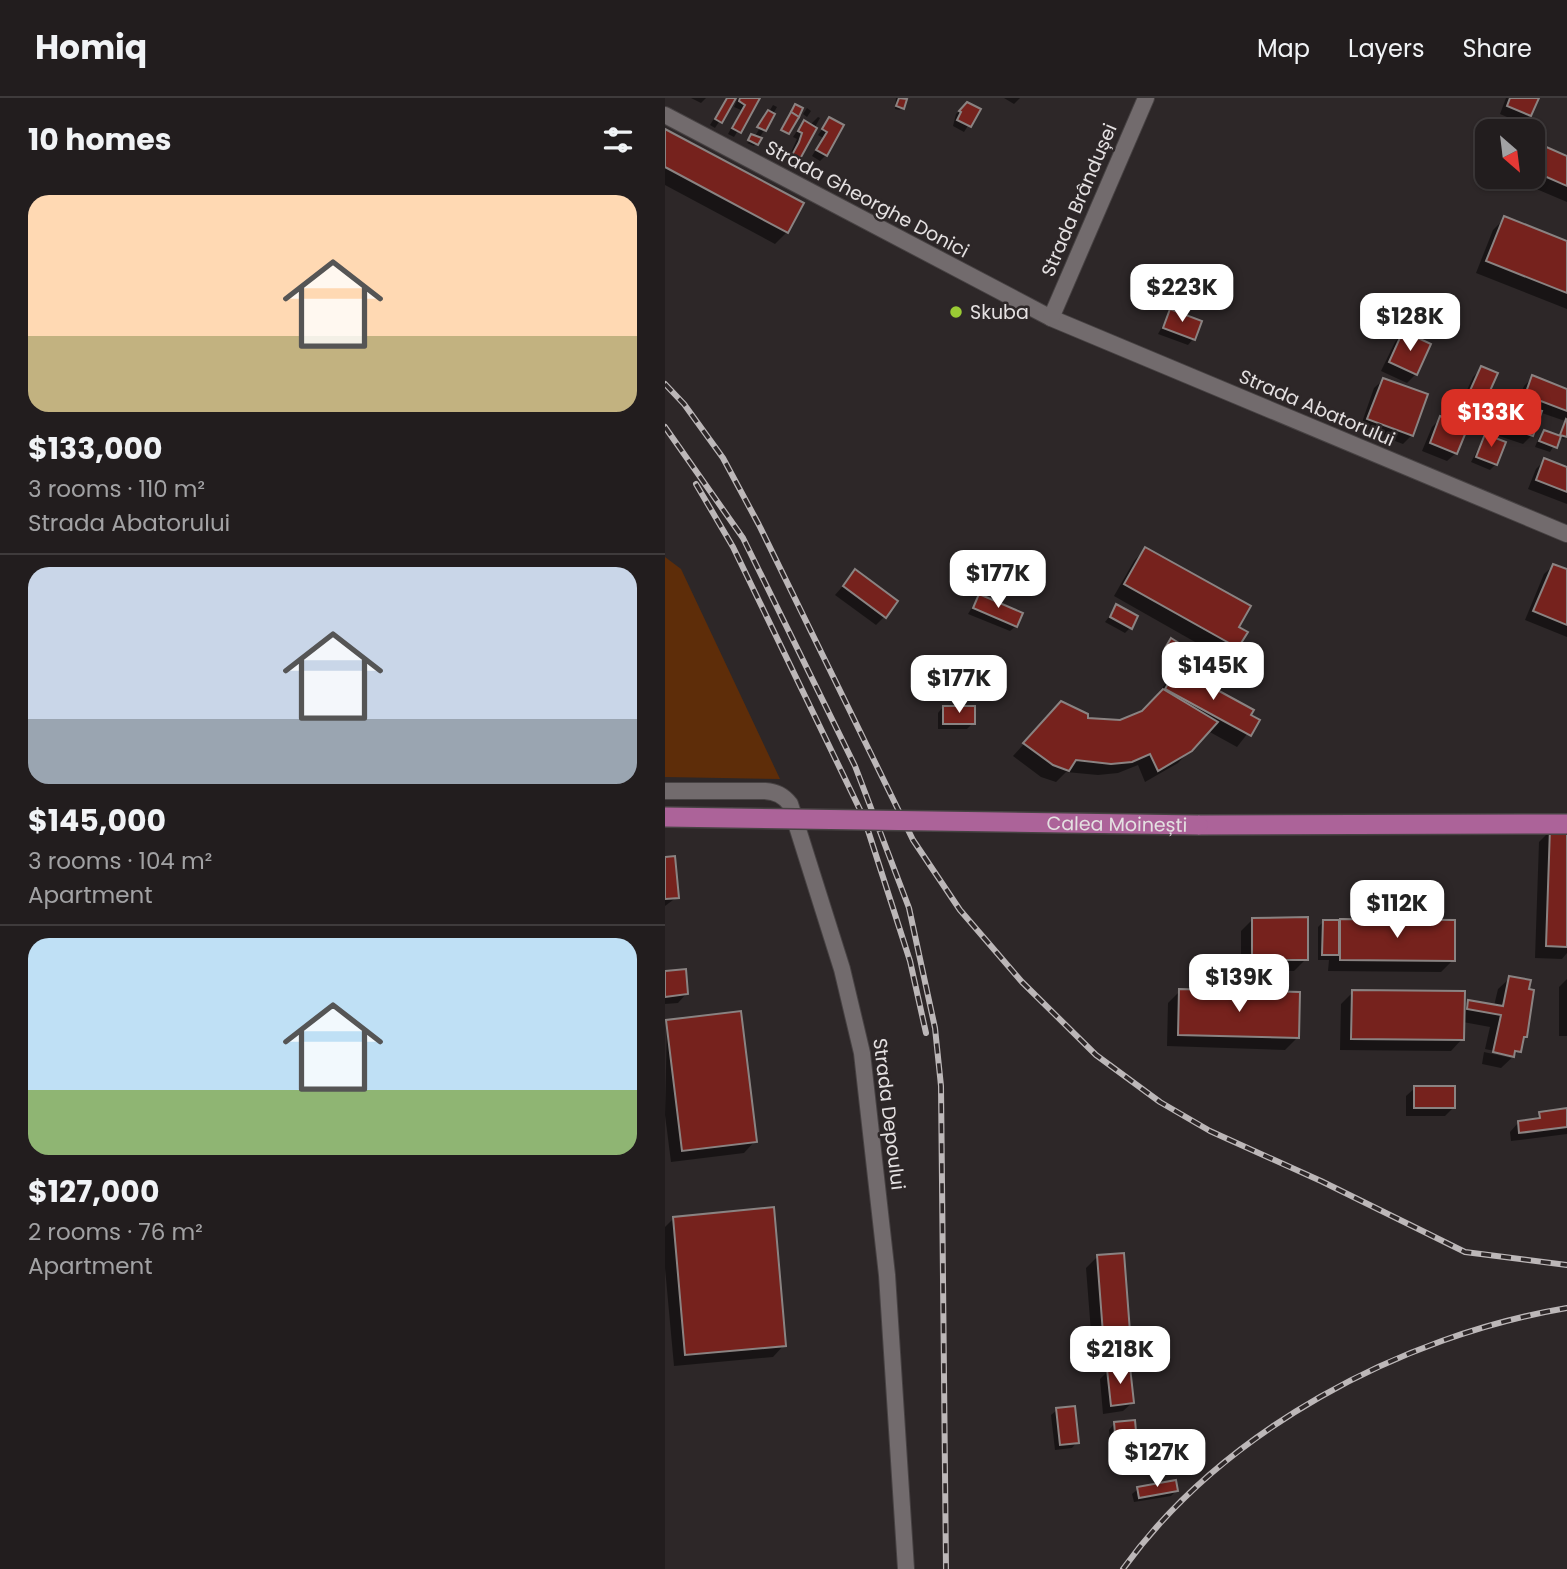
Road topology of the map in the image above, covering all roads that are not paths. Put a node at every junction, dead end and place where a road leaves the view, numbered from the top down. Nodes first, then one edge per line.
1 (1146, 98) edge
2 (665, 115) edge
3 (1051, 318) junction
4 (1567, 534) edge
5 (665, 791) edge
6 (665, 817) edge
7 (1567, 824) edge
8 (906, 1569) edge

1 - 3 street, Strada Brândușei
2 - 3 street, Strada Gheorghe Donici
3 - 4 street, Strada Abatorului
5 - 8 street, Strada Depoului
6 - 7 main road, Calea Moinești, bridge

